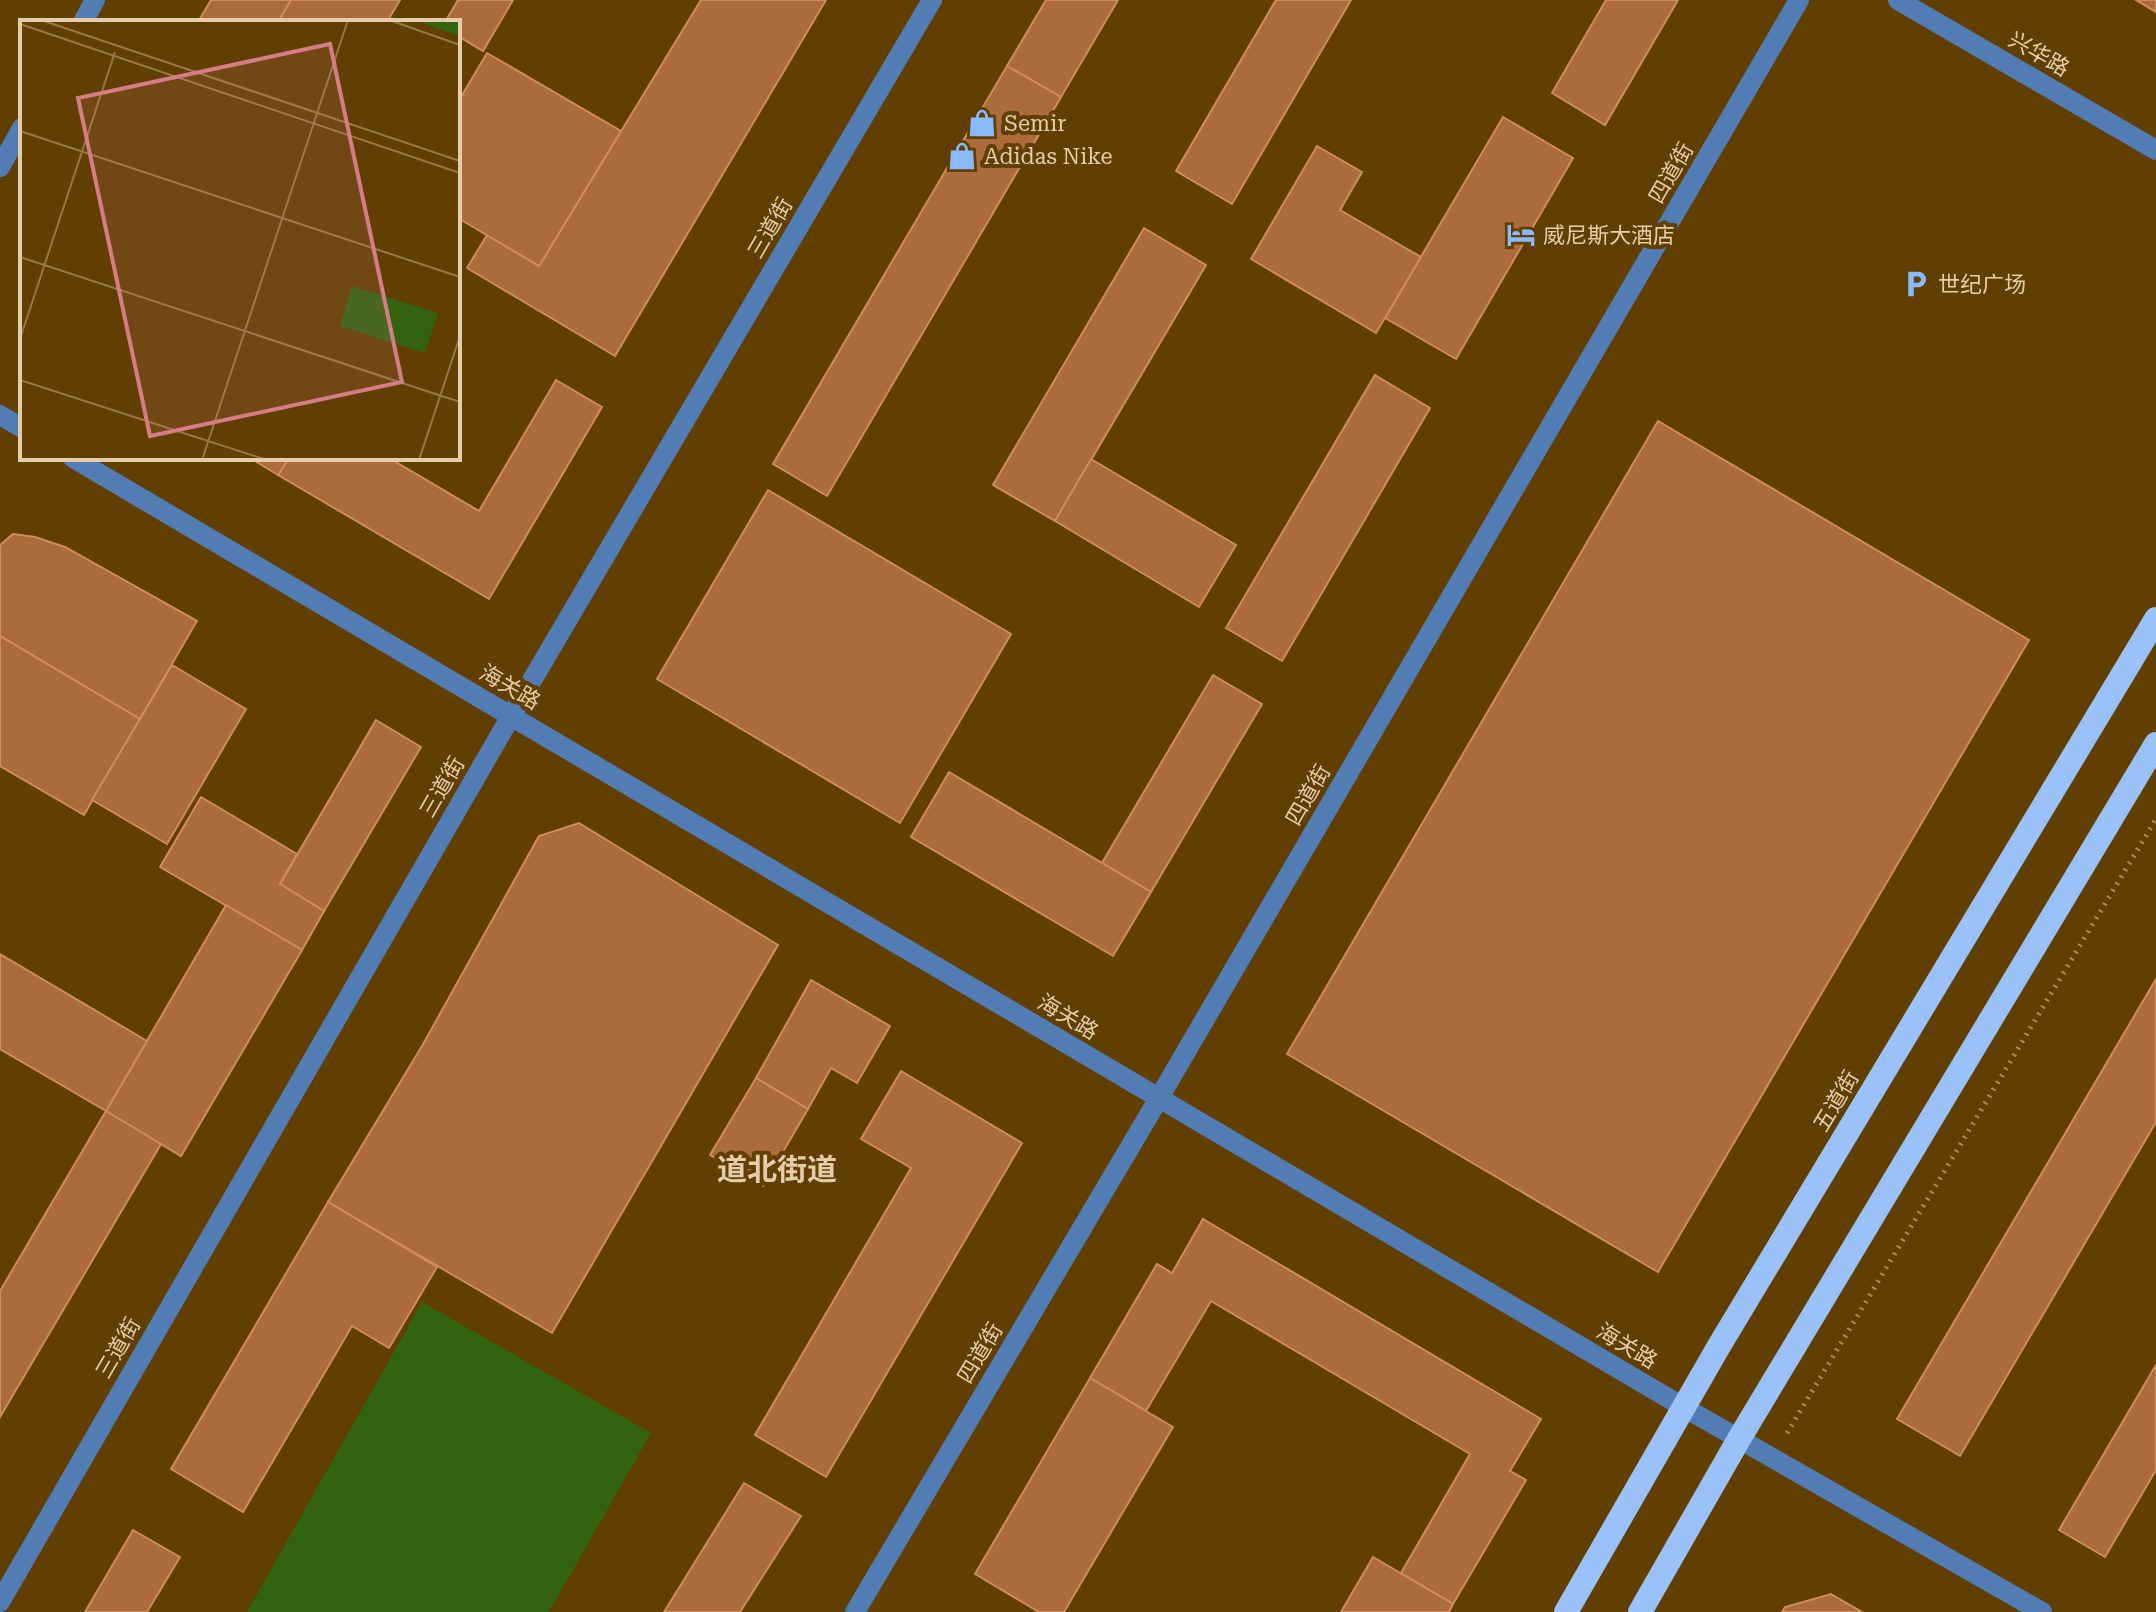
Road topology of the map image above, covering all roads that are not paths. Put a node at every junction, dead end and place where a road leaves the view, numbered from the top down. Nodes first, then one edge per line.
1 (95, 0) edge
2 (932, 0) edge
3 (1799, 0) edge
4 (1898, 0) edge
5 (84, 20) edge
6 (20, 132) edge
7 (2156, 150) edge
8 (0, 167) edge
9 (0, 415) edge
10 (20, 427) edge
11 (76, 460) edge
12 (2156, 619) edge
13 (511, 716) junction
14 (2156, 744) edge
15 (1159, 1098) junction
16 (1685, 1408) junction
17 (1739, 1439) junction
18 (0, 1602) edge
19 (855, 1612) edge
20 (1566, 1612) edge
21 (1640, 1612) edge
22 (2042, 1612) edge

1 - 5 street
2 - 13 street, 三道街
3 - 15 street, 四道街
4 - 7 street, 兴华路
6 - 8 street
9 - 10 street
11 - 13 street, 海关路
12 - 16 highway, 五道街
13 - 15 street, 海关路
13 - 18 street, 三道街
14 - 17 highway
15 - 16 street, 海关路
15 - 19 street, 四道街
16 - 17 street, 海关路
16 - 20 highway, 五道街
17 - 21 highway
17 - 22 street, 海关路

